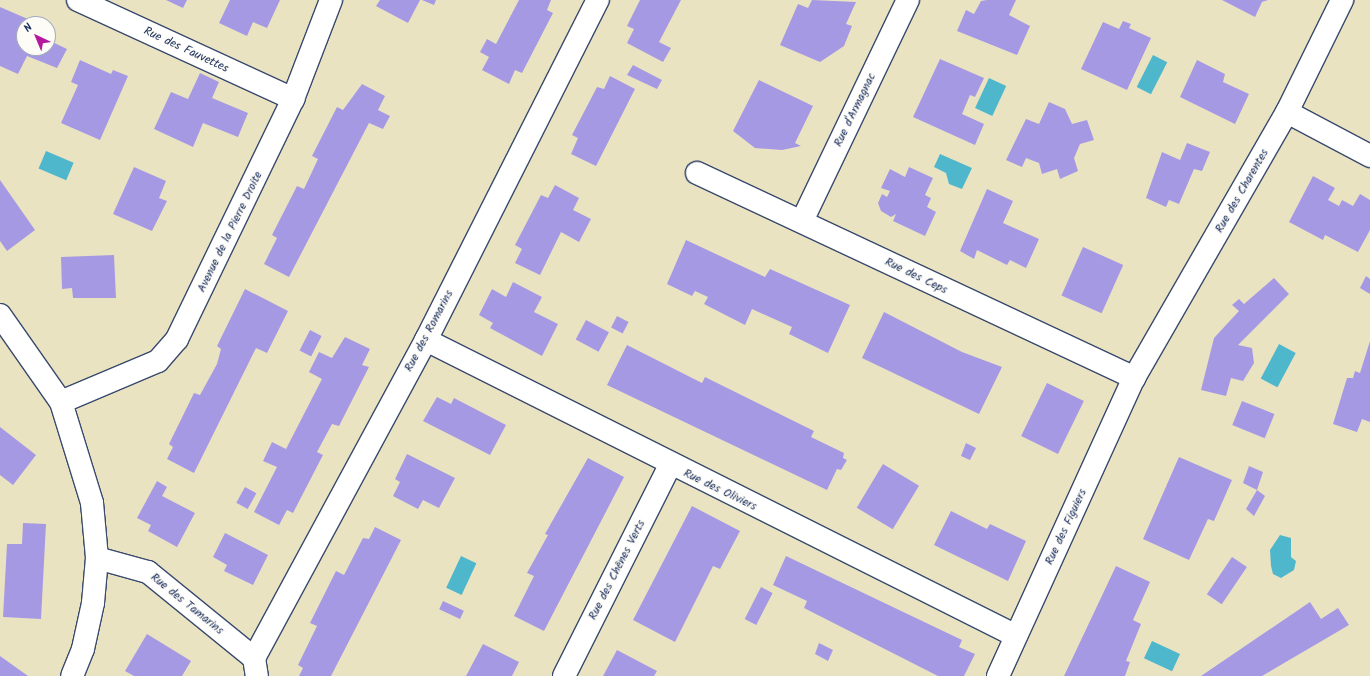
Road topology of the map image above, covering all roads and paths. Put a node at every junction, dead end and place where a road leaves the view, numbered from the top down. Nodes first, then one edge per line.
1 (78, 0) edge
2 (331, 0) edge
3 (598, 0) edge
4 (908, 0) edge
5 (1342, 0) edge
6 (294, 99) junction
7 (1287, 112) junction
8 (1370, 156) edge
9 (697, 174) dead end
10 (802, 221) junction
11 (0, 315) edge
12 (426, 340) junction
13 (1134, 378) junction
14 (61, 402) junction
15 (670, 465) junction
16 (96, 558) junction
17 (1016, 636) junction
18 (255, 667) edge
19 (72, 676) edge
20 (564, 676) edge
21 (998, 676) edge

1 - 6 street, Rue des Fauvettes
2 - 6 street, Avenue de la Pierre Droite
3 - 12 street, Rue des Romarins
4 - 10 street, Rue d'Armagnac
5 - 7 street, Rue des Charentes
6 - 14 street, Avenue de la Pierre Droite
7 - 8 street
7 - 13 street, Rue des Charentes
9 - 10 street, Rue des Ceps
10 - 13 street, Rue des Ceps
11 - 14 street
12 - 15 street, Rue des Oliviers
12 - 18 street, Rue des Romarins
13 - 17 street, Rue des Figuiers
14 - 16 street
15 - 17 street, Rue des Oliviers
15 - 20 street, Rue des Chênes Verts
16 - 18 street, Rue des Tamarins
16 - 19 street
17 - 21 street, Rue des Figuiers

